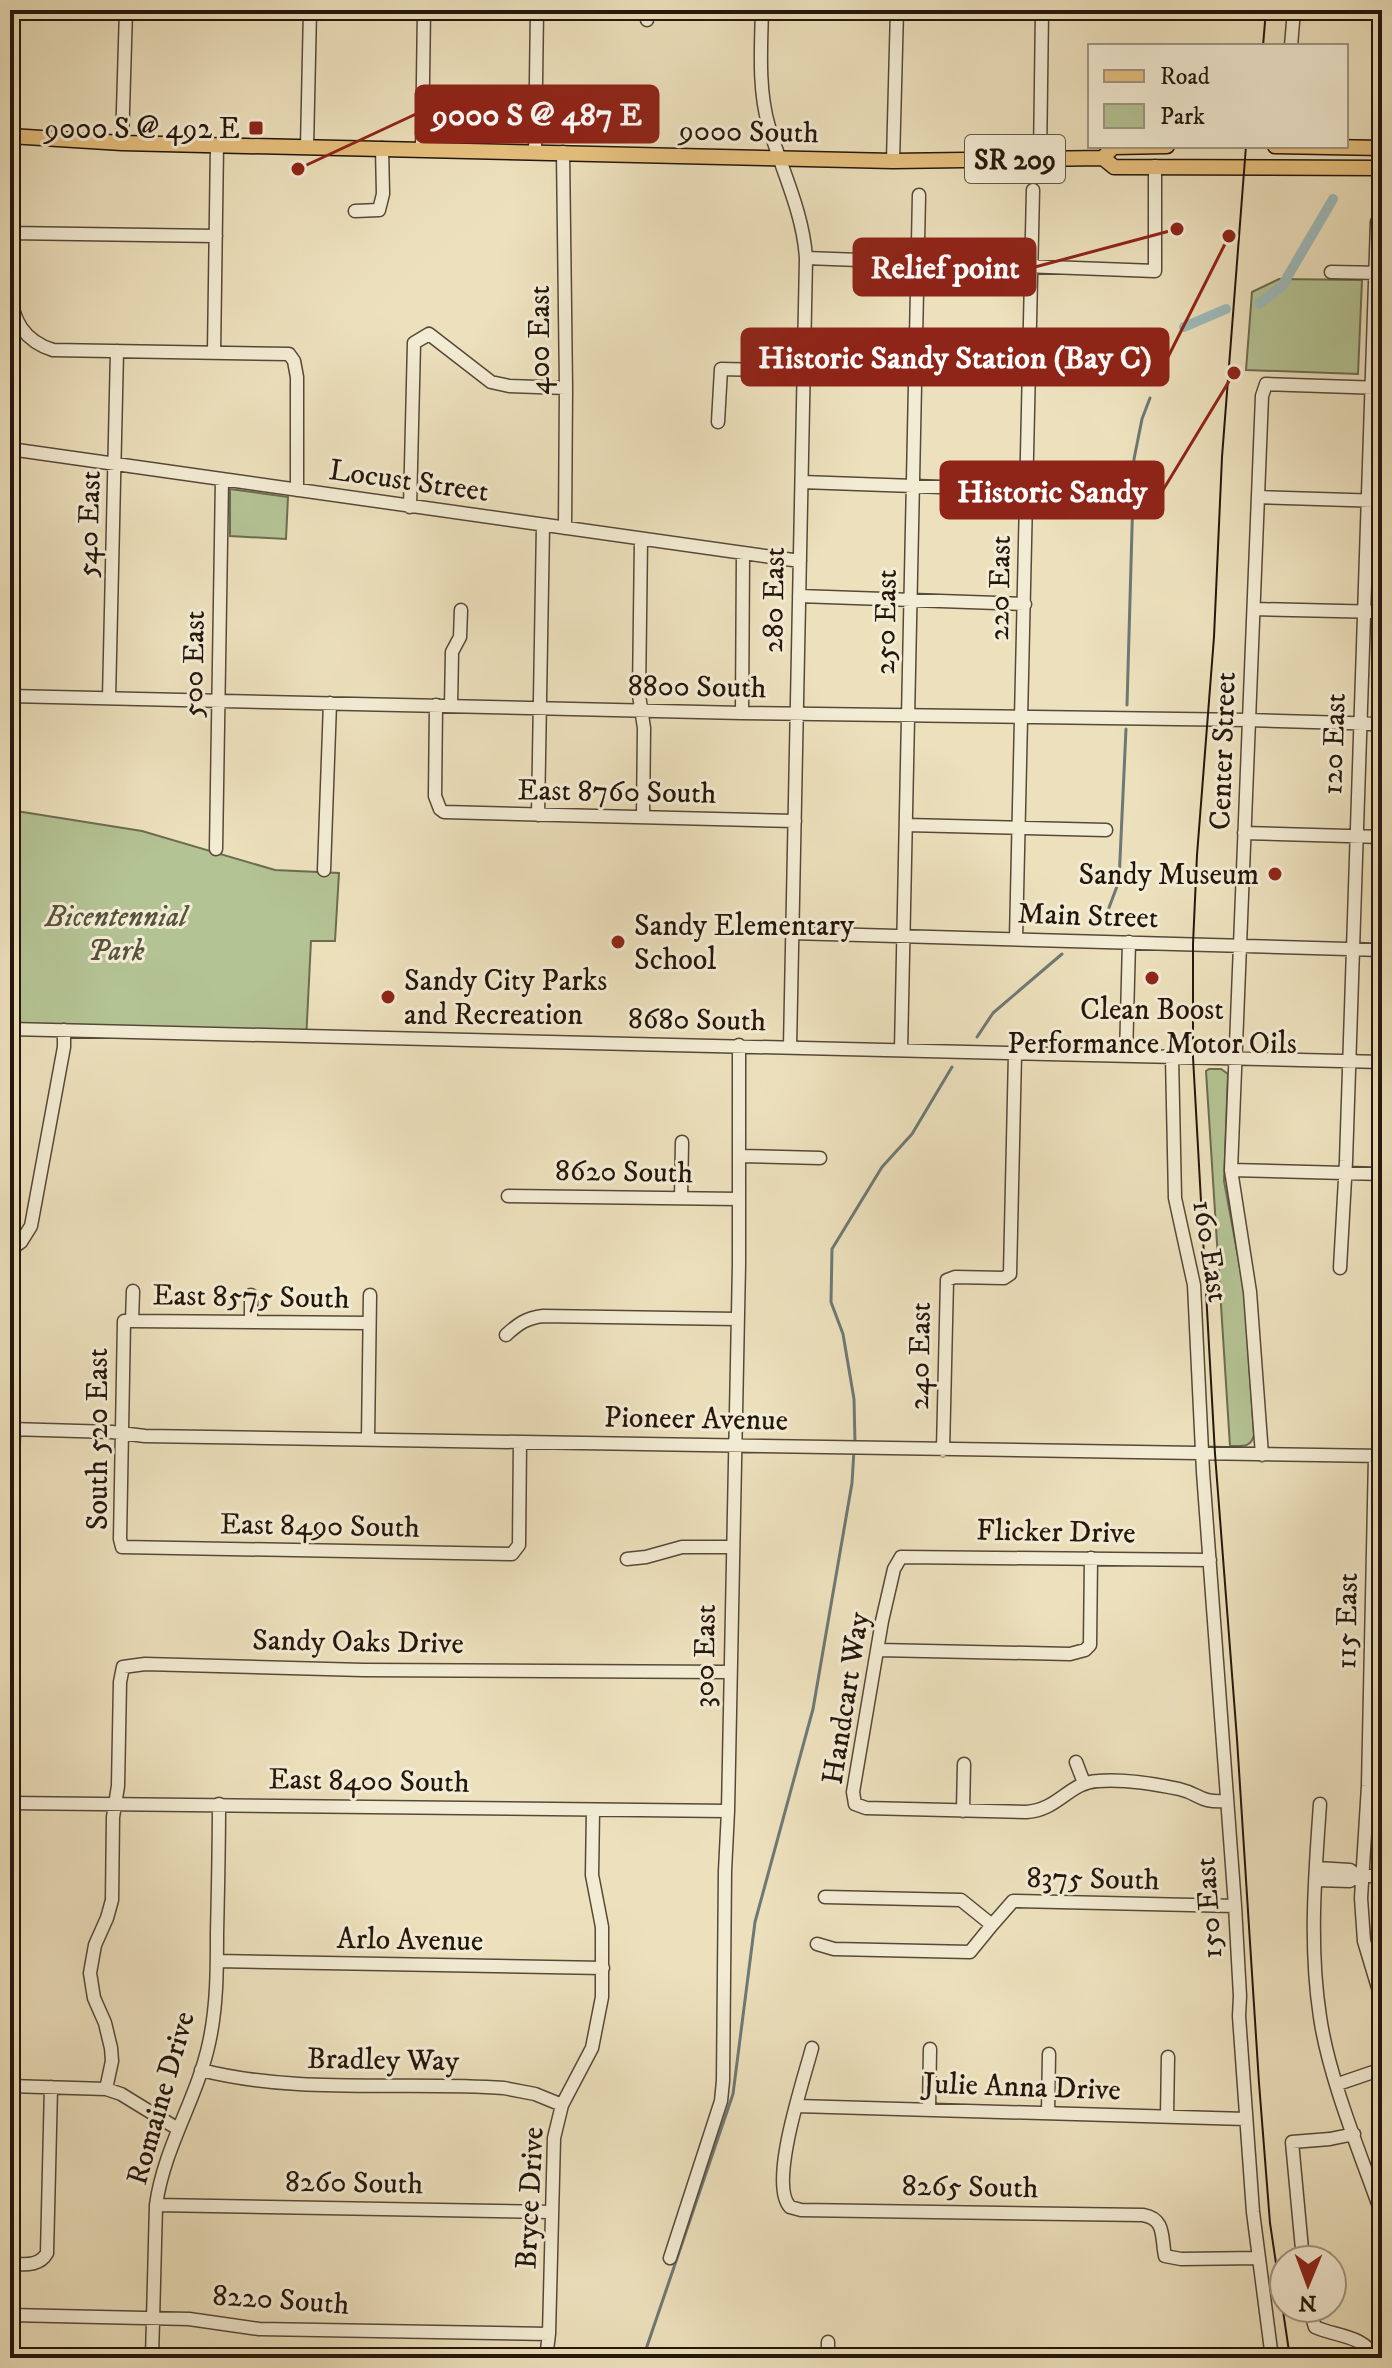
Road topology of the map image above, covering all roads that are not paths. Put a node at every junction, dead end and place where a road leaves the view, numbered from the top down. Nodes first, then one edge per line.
1 (126, 10) edge
2 (310, 10) edge
3 (424, 10) edge
4 (537, 10) edge
5 (762, 10) edge
6 (897, 10) edge
7 (1042, 10) edge
8 (1294, 10) edge
9 (1291, 44) edge
10 (11, 136) edge
11 (122, 143) junction
12 (217, 145) junction
13 (307, 147) junction
14 (1348, 147) edge
15 (382, 148) junction
16 (1112, 148) edge
17 (1288, 148) edge
18 (1382, 148) edge
19 (422, 149) junction
20 (535, 152) junction
21 (563, 152) junction
22 (780, 158) junction
23 (1103, 158) junction
24 (1040, 159) junction
25 (893, 161) junction
26 (1155, 166) junction
27 (1335, 168) junction
28 (1382, 168) edge
29 (1033, 190) dead end
30 (919, 195) dead end
31 (355, 211) dead end
32 (1377, 222) dead end
33 (10, 233) edge
34 (216, 236) junction
35 (806, 258) junction
36 (919, 262) junction
37 (1031, 266) junction
38 (1331, 272) dead end
39 (1379, 273) edge
40 (10, 289) edge
41 (117, 351) junction
42 (214, 353) junction
43 (804, 370) junction
44 (916, 373) junction
45 (1029, 376) junction
46 (1376, 387) edge
47 (566, 388) junction
48 (718, 422) dead end
49 (10, 449) edge
50 (115, 464) junction
51 (222, 479) junction
52 (802, 482) junction
53 (914, 486) junction
54 (297, 490) junction
55 (1027, 490) junction
56 (1258, 497) junction
57 (1367, 500) junction
58 (1382, 501) edge
59 (410, 507) junction
60 (543, 525) junction
61 (565, 528) junction
62 (641, 539) junction
63 (743, 553) junction
64 (800, 561) junction
65 (799, 596) junction
66 (912, 601) junction
67 (1025, 604) junction
68 (1254, 609) junction
69 (461, 610) dead end
70 (1362, 611) junction
71 (1382, 612) edge
72 (10, 696) edge
73 (109, 698) junction
74 (219, 700) junction
75 (330, 703) junction
76 (436, 705) junction
77 (451, 706) junction
78 (540, 708) junction
79 (640, 711) junction
80 (742, 713) junction
81 (797, 713) junction
82 (909, 714) junction
83 (1022, 716) junction
84 (1249, 720) junction
85 (1359, 723) junction
86 (1382, 724) edge
87 (538, 815) junction
88 (643, 817) junction
89 (795, 821) junction
90 (907, 825) junction
91 (1019, 828) junction
92 (1106, 830) dead end
93 (1244, 833) junction
94 (1356, 836) junction
95 (1382, 837) edge
96 (216, 849) dead end
97 (324, 870) dead end
98 (792, 933) junction
99 (904, 937) junction
100 (1016, 939) junction
101 (1129, 942) junction
102 (1240, 945) junction
103 (1352, 949) junction
104 (1382, 950) edge
105 (10, 1029) edge
106 (64, 1030) junction
107 (739, 1045) junction
108 (790, 1047) junction
109 (901, 1050) junction
110 (1015, 1054) junction
111 (1126, 1056) junction
112 (1172, 1057) junction
113 (1235, 1058) junction
114 (1349, 1061) junction
115 (1382, 1062) edge
116 (682, 1142) dead end
117 (739, 1156) junction
118 (820, 1158) dead end
119 (1231, 1170) junction
120 (1345, 1173) junction
121 (1382, 1174) edge
122 (508, 1196) dead end
123 (681, 1198) junction
124 (739, 1199) junction
125 (10, 1250) edge
126 (1340, 1268) dead end
127 (133, 1291) dead end
128 (251, 1295) dead end
129 (370, 1295) dead end
130 (737, 1319) junction
131 (132, 1321) junction
132 (251, 1322) junction
133 (369, 1323) junction
134 (506, 1335) dead end
135 (12, 1430) edge
136 (122, 1433) junction
137 (368, 1439) junction
138 (520, 1442) junction
139 (735, 1445) junction
140 (943, 1450) junction
141 (1203, 1454) junction
142 (1262, 1455) junction
143 (1379, 1456) edge
144 (10, 1539) edge
145 (122, 1547) joint
146 (733, 1547) junction
147 (901, 1557) joint
148 (1091, 1558) junction
149 (627, 1559) dead end
150 (1210, 1560) junction
151 (879, 1650) junction
152 (730, 1672) junction
153 (1076, 1762) dead end
154 (964, 1764) dead end
155 (1084, 1783) junction
156 (1227, 1801) junction
157 (10, 1803) edge
158 (115, 1804) junction
159 (219, 1804) junction
160 (1320, 1804) dead end
161 (593, 1810) junction
162 (728, 1811) junction
163 (963, 1811) junction
164 (1316, 1874) junction
165 (1360, 1876) junction
166 (1382, 1876) edge
167 (825, 1897) dead end
168 (1235, 1906) junction
169 (992, 1925) junction
170 (817, 1944) dead end
171 (217, 1961) junction
172 (603, 1968) junction
173 (1382, 2001) edge
174 (812, 2048) dead end
175 (930, 2049) dead end
176 (1049, 2054) dead end
177 (1168, 2057) dead end
178 (1382, 2069) edge
179 (201, 2070) junction
180 (1338, 2084) junction
181 (10, 2086) edge
182 (51, 2087) junction
183 (106, 2089) junction
184 (562, 2105) junction
185 (797, 2106) junction
186 (929, 2110) junction
187 (1048, 2113) junction
188 (1167, 2116) junction
189 (1246, 2119) junction
190 (178, 2129) junction
191 (1354, 2134) junction
192 (156, 2205) junction
193 (1381, 2211) edge
194 (551, 2212) junction
195 (1302, 2244) edge
196 (670, 2258) dead end
197 (1259, 2258) junction
198 (10, 2264) edge
199 (10, 2315) edge
200 (153, 2318) junction
201 (1314, 2324) edge
202 (549, 2334) junction
203 (828, 2342) dead end
204 (152, 2358) edge
205 (546, 2358) edge
206 (828, 2358) edge
207 (1272, 2358) edge
208 (1374, 2358) edge

1 - 11 street
2 - 13 street
3 - 19 street
4 - 20 street
5 - 22 street
6 - 25 street
7 - 24 street
8 - 9 street
10 - 11 main road, 9000 South / SR 209
10 - 33 street
11 - 12 main road, 9000 South / SR 209
12 - 13 main road, 9000 South / SR 209
12 - 34 street
13 - 15 main road, 9000 South / SR 209
14 - 18 main road
15 - 19 main road, 9000 South / SR 209
15 - 31 street
16 - 23 main road, 9000 South / SR 209
17 - 27 main road
19 - 20 main road, 9000 South / SR 209
20 - 21 main road, 9000 South / SR 209
21 - 22 main road, 9000 South / SR 209
21 - 47 street, 400 East
22 - 25 main road, 9000 South / SR 209
22 - 35 street, 280 East
23 - 24 main road, 9000 South / SR 209
23 - 26 main road, 9000 South / SR 209
24 - 25 main road, 9000 South / SR 209
26 - 27 main road, 9000 South / SR 209
26 - 37 street
27 - 28 main road, 9000 South / SR 209
29 - 37 street, 220 East
30 - 36 street, 250 East
32 - 39 street, 120 East
33 - 34 street
33 - 40 street
34 - 42 street
35 - 36 street
35 - 43 street, 280 East
36 - 37 street
36 - 44 street, 250 East
37 - 45 street, 220 East
38 - 39 street
39 - 46 street, 120 East
40 - 41 street
41 - 42 street
41 - 50 street, 540 East
42 - 54 street
43 - 44 street
43 - 48 street
43 - 52 street, 280 East
44 - 45 street
44 - 53 street, 250 East
45 - 55 street, 220 East
46 - 56 street, Center Street
46 - 57 street, 120 East
47 - 59 street
47 - 61 street, 400 East
49 - 50 street, Locust Street
50 - 51 street, Locust Street
50 - 73 street, 540 East
51 - 54 street, Locust Street
51 - 74 street, 500 East
52 - 53 street
52 - 64 street, 280 East
53 - 55 street
53 - 66 street, 250 East
54 - 59 street, Locust Street
55 - 67 street, 220 East
56 - 57 street
56 - 68 street, Center Street
57 - 58 street
57 - 70 street, 120 East
59 - 60 street, Locust Street
60 - 61 street, Locust Street
60 - 78 street
61 - 62 street, Locust Street
62 - 63 street, Locust Street
62 - 79 street
63 - 64 street, Locust Street
63 - 80 street
64 - 65 street, 280 East
65 - 66 street
65 - 81 street, 280 East
66 - 67 street
66 - 82 street, 250 East
67 - 83 street, 220 East
68 - 70 street
68 - 84 street, Center Street
69 - 77 street
70 - 71 street
70 - 85 street, 120 East
72 - 73 street, 8800 South
73 - 74 street, 8800 South
74 - 75 street, 8800 South
74 - 96 street, 500 East
75 - 76 street, 8800 South
75 - 97 street
76 - 77 street, 8800 South
76 - 87 street, East 8760 South
77 - 78 street, 8800 South
78 - 79 street, 8800 South
78 - 87 street
79 - 80 street, 8800 South
79 - 88 street
80 - 81 street, 8800 South
81 - 82 street, 8800 South
81 - 89 street, 280 East
82 - 83 street, 8800 South
82 - 90 street, 250 East
83 - 84 street, 8800 South
83 - 91 street, 220 East
84 - 85 street, 8800 South
84 - 93 street, Center Street
85 - 86 street, 8800 South
85 - 94 street, 120 East
87 - 88 street, East 8760 South
88 - 89 street, East 8760 South
89 - 98 street, 280 East
90 - 91 street
90 - 99 street, 250 East
91 - 92 street
91 - 100 street, 220 East
93 - 94 street
93 - 102 street, Center Street
94 - 95 street
94 - 103 street, 120 East
98 - 99 street, Main Street
98 - 108 street, 280 East
99 - 100 street, Main Street
99 - 109 street, 250 East
100 - 101 street, Main Street
101 - 102 street, Main Street
101 - 111 street
102 - 103 street, Main Street
102 - 113 street, Center Street
103 - 104 street, Main Street
103 - 114 street, 120 East
105 - 106 street, 8680 South
106 - 107 street, 8680 South
106 - 125 street
107 - 108 street, 8680 South
107 - 117 street, 300 East
108 - 109 street, 8680 South
109 - 110 street, 8680 South
110 - 111 street, 8680 South
110 - 140 street, 240 East
111 - 112 street, 8680 South
112 - 113 street, 8680 South
112 - 141 street, 160 East
113 - 114 street, 8680 South
113 - 119 street, Center Street
114 - 115 street, 8680 South
114 - 120 street, 120 East
116 - 123 street
117 - 118 street
117 - 124 street, 300 East
119 - 120 street
119 - 142 street, Center Street
120 - 121 street
120 - 126 street, 120 East
122 - 123 street, 8620 South
123 - 124 street, 8620 South
124 - 130 street, 300 East
127 - 131 street, South 520 East
128 - 132 street
129 - 133 street
130 - 134 street
130 - 139 street, 300 East
131 - 132 street, East 8575 South
131 - 136 street, South 520 East
132 - 133 street, East 8575 South
133 - 137 street
135 - 136 street, Pioneer Avenue
135 - 144 street
136 - 137 street, Pioneer Avenue
136 - 145 street, South 520 East
137 - 138 street, Pioneer Avenue
138 - 139 street, Pioneer Avenue
138 - 145 street, East 8490 South
139 - 140 street, Pioneer Avenue
139 - 146 street, 300 East
140 - 141 street, Pioneer Avenue
141 - 142 street, Pioneer Avenue
141 - 150 street, 150 East
142 - 143 street, Pioneer Avenue
143 - 165 street, 115 East
146 - 149 street
146 - 152 street, 300 East
147 - 148 street, Flicker Drive
147 - 151 street, Handcart Way
148 - 150 street, Flicker Drive
148 - 151 street
150 - 156 street, 150 East
151 - 163 street, Handcart Way
152 - 158 street, Sandy Oaks Drive
152 - 162 street, 300 East
153 - 155 street
154 - 163 street
155 - 156 street
155 - 163 street, Handcart Way
156 - 168 street, 150 East
157 - 158 street, East 8400 South
158 - 159 street, East 8400 South
158 - 183 street
159 - 161 street, East 8400 South
159 - 171 street, Romaine Drive
160 - 164 street
161 - 162 street, East 8400 South
161 - 172 street, Bryce Drive
162 - 196 street, 300 East
164 - 165 street
164 - 180 street
165 - 166 street
165 - 173 street, 115 East
167 - 169 street
168 - 169 street, 8375 South
168 - 189 street, 150 East
169 - 170 street
171 - 172 street, Arlo Avenue
171 - 179 street, Romaine Drive
172 - 184 street, Bryce Drive
174 - 185 street
175 - 186 street
176 - 187 street
177 - 188 street
178 - 180 street
179 - 184 street, Bradley Way
179 - 190 street, Romaine Drive
180 - 191 street
181 - 182 street
182 - 183 street
182 - 198 street
183 - 190 street
184 - 194 street, Bryce Drive
185 - 186 street, Julie Anna Drive
185 - 197 street, 8265 South
186 - 187 street, Julie Anna Drive
187 - 188 street, Julie Anna Drive
188 - 189 street, Julie Anna Drive
189 - 197 street, 150 East
190 - 192 street, Romaine Drive
191 - 193 street
191 - 195 street
192 - 194 street, 8260 South
192 - 200 street, Romaine Drive
194 - 202 street, Bryce Drive
197 - 207 street, 150 East
199 - 200 street, 8220 South
200 - 202 street, 8220 South
200 - 204 street, Romaine Drive
201 - 208 street
202 - 205 street, Bryce Drive
203 - 206 street

